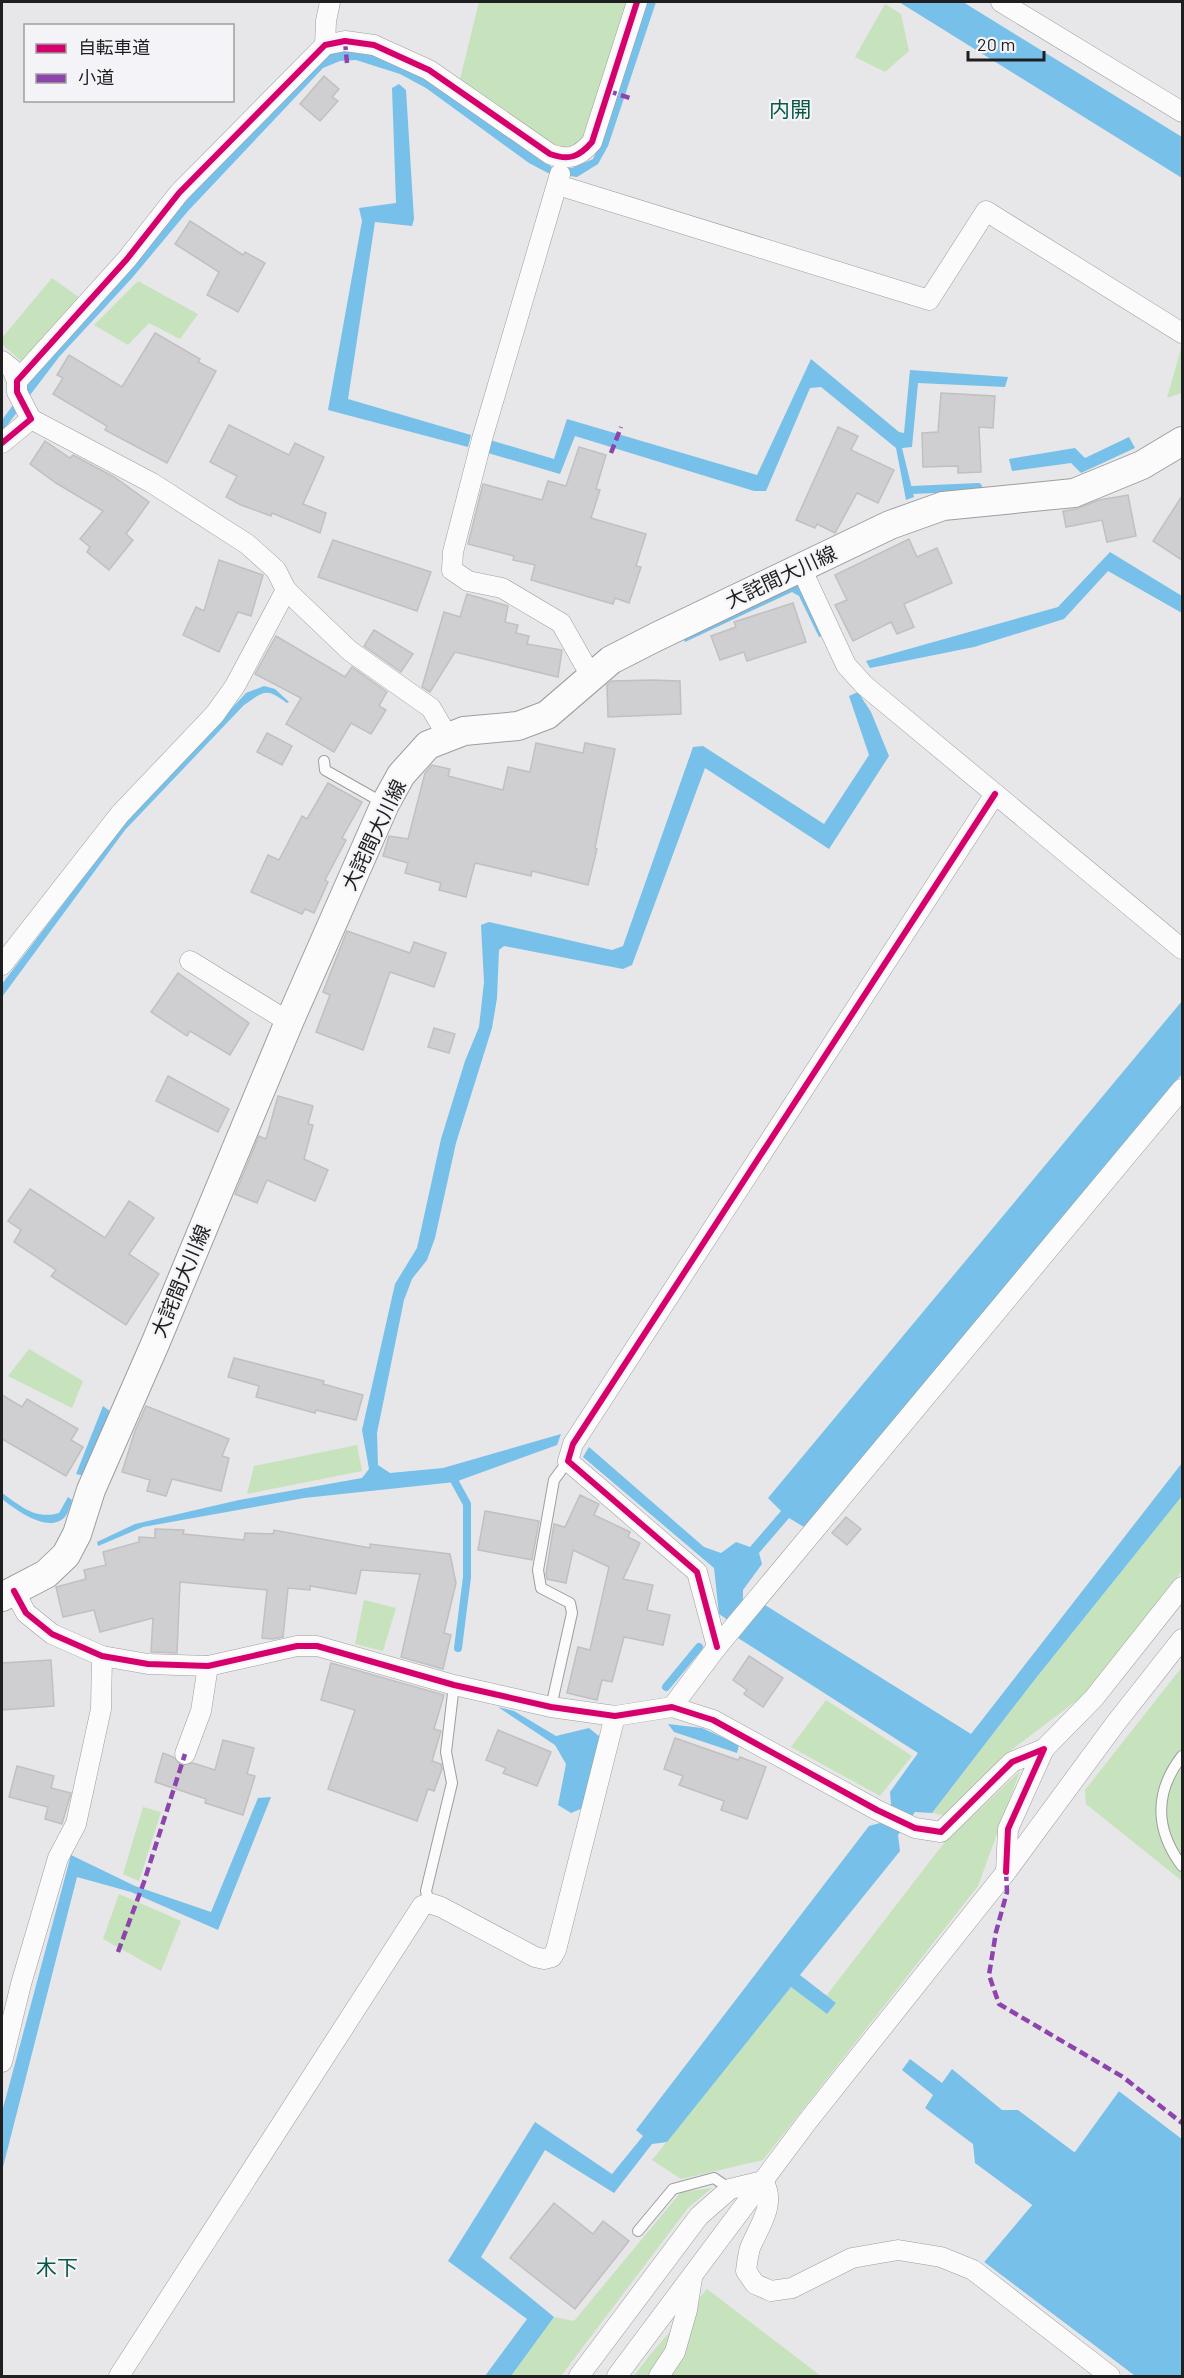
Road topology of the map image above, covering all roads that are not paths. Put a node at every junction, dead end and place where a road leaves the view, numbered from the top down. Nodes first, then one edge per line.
1 (330, 2) edge
2 (637, 2) edge
3 (1001, 2) edge
4 (324, 45) junction
5 (1182, 112) edge
6 (560, 172) junction
7 (1182, 333) edge
8 (2, 361) edge
9 (17, 387) junction
10 (29, 415) junction
11 (1182, 441) edge
12 (2, 443) edge
13 (801, 568) junction
14 (286, 590) junction
15 (591, 676) junction
16 (448, 737) junction
17 (324, 761) dead end
18 (995, 794) junction
19 (385, 804) junction
20 (1182, 950) edge
21 (190, 961) dead end
22 (2, 965) edge
23 (289, 1022) junction
24 (1182, 1089) edge
25 (568, 1461) junction
26 (1182, 1587) edge
27 (8, 1594) edge
28 (1182, 1639) edge
29 (722, 1641) junction
30 (102, 1656) junction
31 (208, 1666) junction
32 (454, 1685) junction
33 (551, 1707) junction
34 (672, 1707) junction
35 (615, 1716) junction
36 (1044, 1749) junction
37 (185, 1754) dead end
38 (1182, 1756) edge
39 (1182, 1866) edge
40 (1006, 1872) junction
41 (429, 1903) junction
42 (2, 2062) edge
43 (763, 2181) junction
44 (730, 2188) junction
45 (638, 2231) dead end
46 (693, 2275) junction
47 (118, 2376) edge
48 (579, 2376) edge
49 (617, 2376) edge
50 (659, 2376) edge
51 (1110, 2376) edge

1 - 4 street
2 - 6 street
3 - 5 street
4 - 6 street
4 - 9 street
6 - 7 street
6 - 15 street
8 - 9 street
9 - 10 street
10 - 12 street
10 - 14 street
11 - 13 main road, 大詫間大川線
13 - 15 main road, 大詫間大川線
13 - 18 street
14 - 16 street
14 - 22 street
15 - 16 main road, 大詫間大川線
16 - 19 main road, 大詫間大川線
17 - 19 lane
18 - 20 street
18 - 25 street
19 - 23 main road, 大詫間大川線
21 - 23 street
23 - 27 main road, 大詫間大川線
24 - 29 street
25 - 29 street
25 - 33 lane
26 - 36 street
27 - 30 street
28 - 40 street
29 - 34 street
30 - 31 street
30 - 42 street
31 - 32 street
31 - 37 street
32 - 33 street
32 - 41 lane
33 - 35 street
34 - 35 street
34 - 36 street
35 - 41 street
36 - 40 street
38 - 39 lane
40 - 43 street
41 - 47 street
43 - 44 street
43 - 46 street
43 - 51 street
44 - 45 lane
44 - 48 street
46 - 49 street
46 - 50 street

